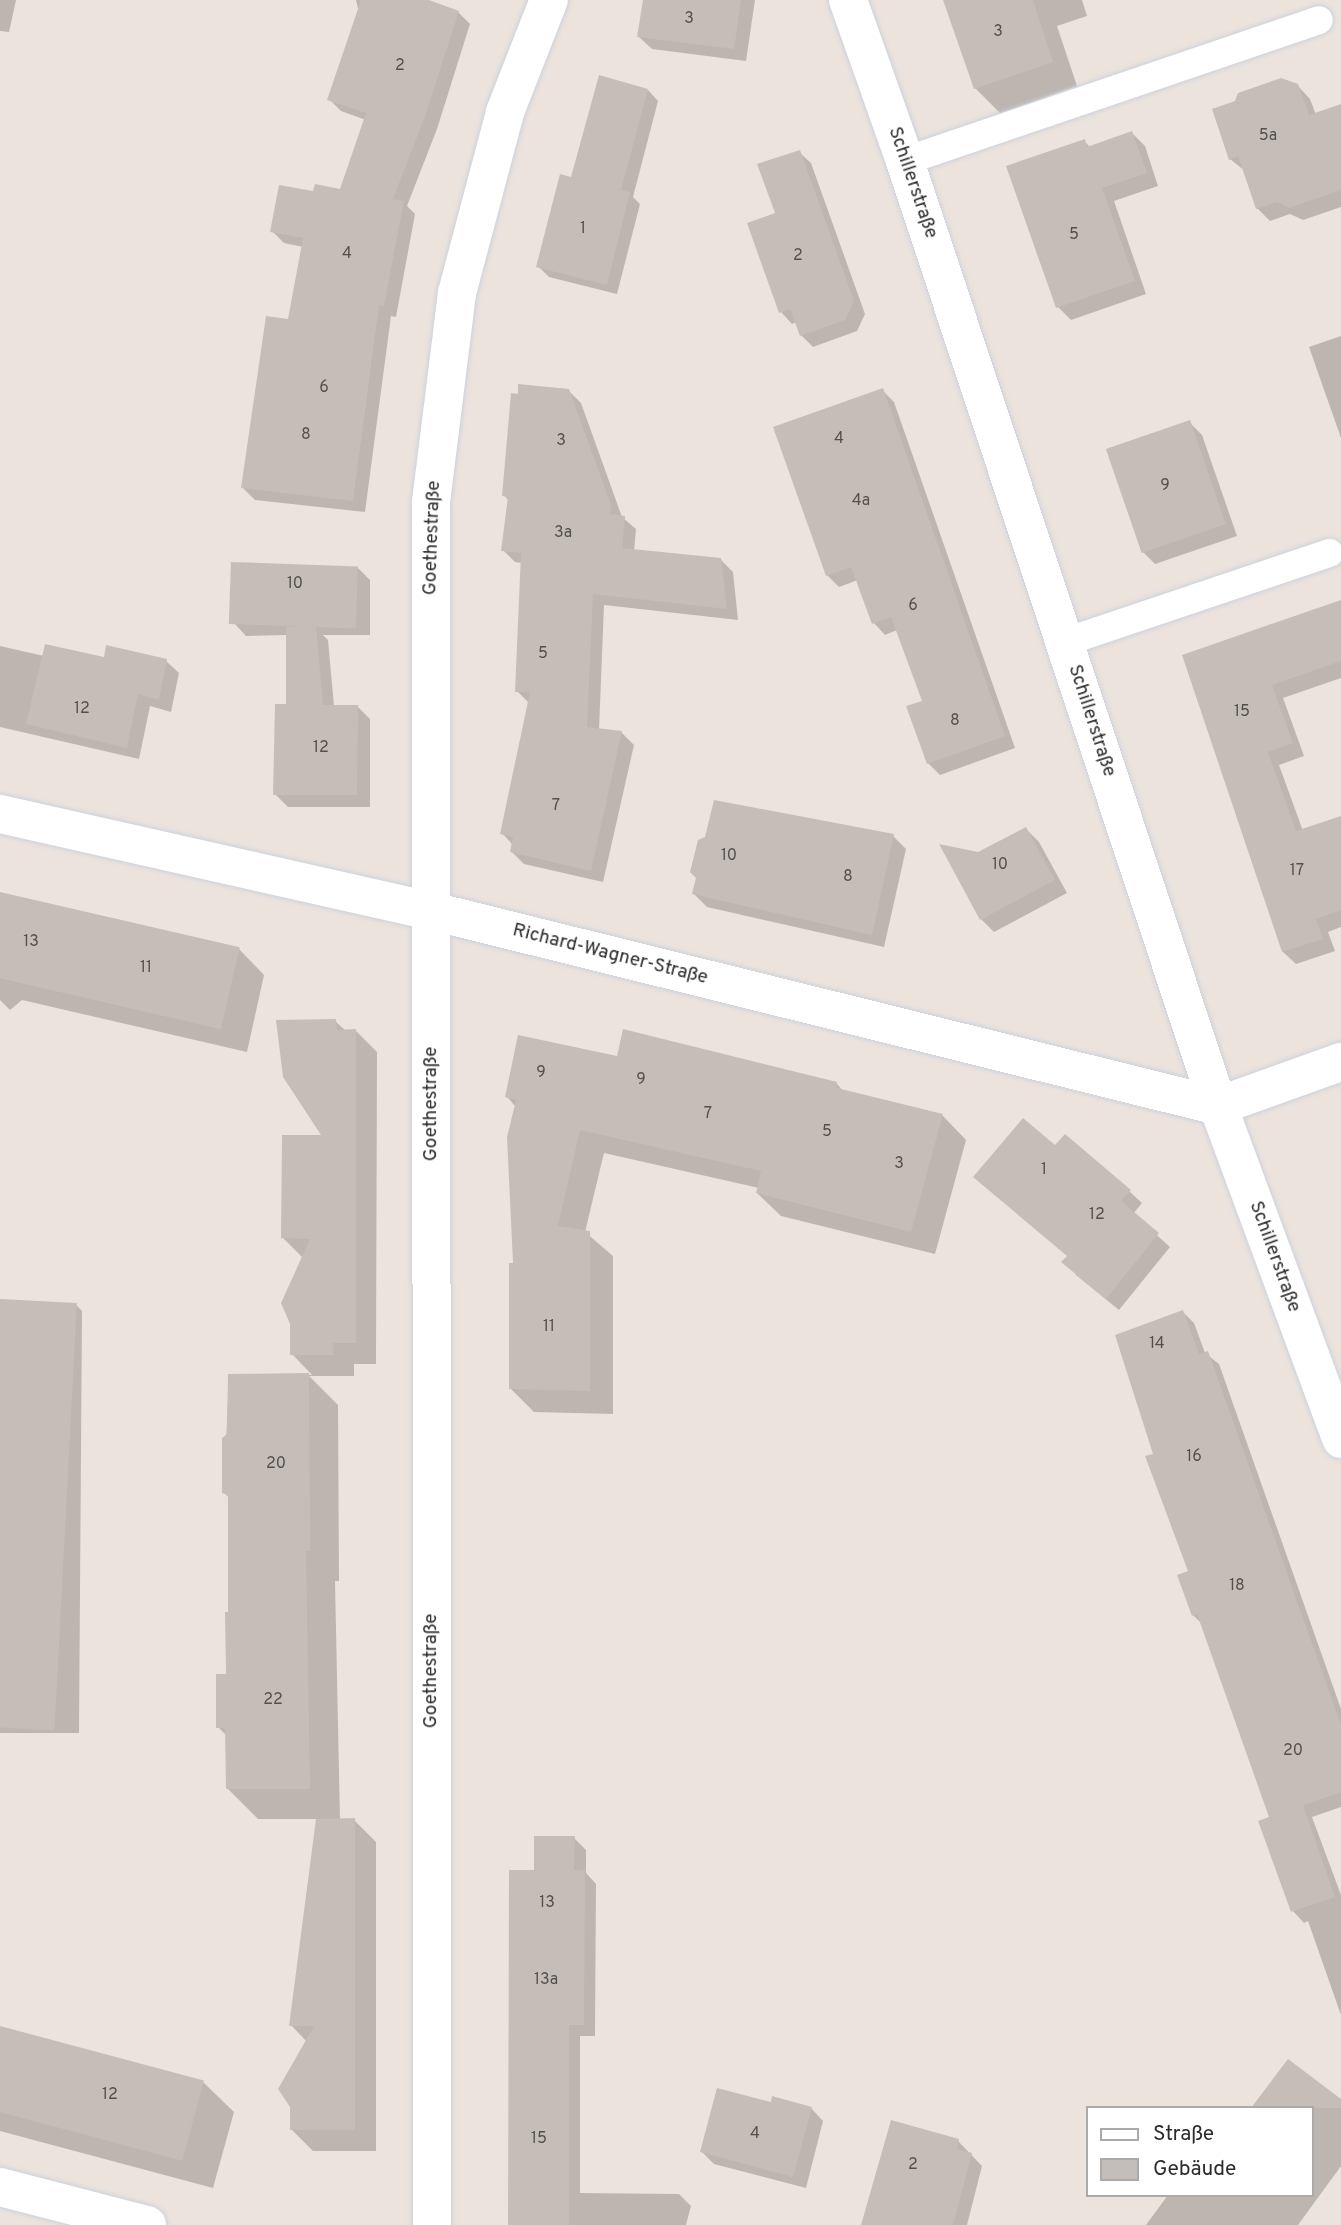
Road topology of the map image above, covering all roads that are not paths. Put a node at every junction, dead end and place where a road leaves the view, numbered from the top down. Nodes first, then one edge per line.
1 (549, 0) edge
2 (848, 0) edge
3 (1319, 20) dead end
4 (905, 161) junction
5 (1329, 553) dead end
6 (1065, 642) junction
7 (0, 814) edge
8 (432, 911) junction
9 (1341, 1062) edge
10 (1218, 1106) junction
11 (1341, 1439) edge
12 (0, 2187) edge
13 (147, 2225) edge
14 (432, 2225) edge

1 - 8 street, Goethestraße
2 - 4 street, Schillerstraße
3 - 4 lane
4 - 6 street, Schillerstraße
5 - 6 lane
6 - 10 street, Schillerstraße
7 - 8 street, Richard-Wagner-Straße
8 - 10 street, Richard-Wagner-Straße
8 - 14 street, Goethestraße
9 - 10 street
10 - 11 street, Schillerstraße
12 - 13 street

